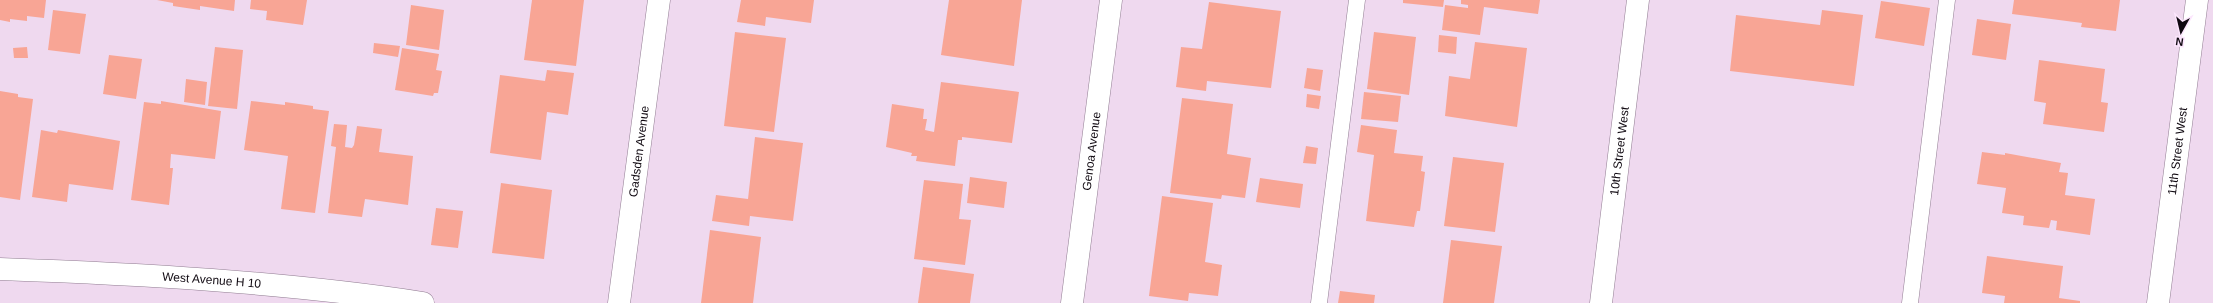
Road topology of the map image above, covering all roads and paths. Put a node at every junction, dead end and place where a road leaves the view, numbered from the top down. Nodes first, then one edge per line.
1 (659, 0) edge
2 (1111, 0) edge
3 (1357, 0) edge
4 (1638, 0) edge
5 (1947, 0) edge
6 (2197, 0) edge
7 (0, 269) edge
8 (423, 303) edge
9 (619, 303) edge
10 (1072, 303) edge
11 (1319, 303) edge
12 (1601, 303) edge
13 (1910, 303) edge
14 (2158, 303) edge

1 - 9 street, Gadsden Avenue
2 - 10 street, Genoa Avenue
3 - 11 lane
4 - 12 street, 10th Street West
5 - 13 lane
6 - 14 street, 11th Street West
7 - 8 street, West Avenue H 10

